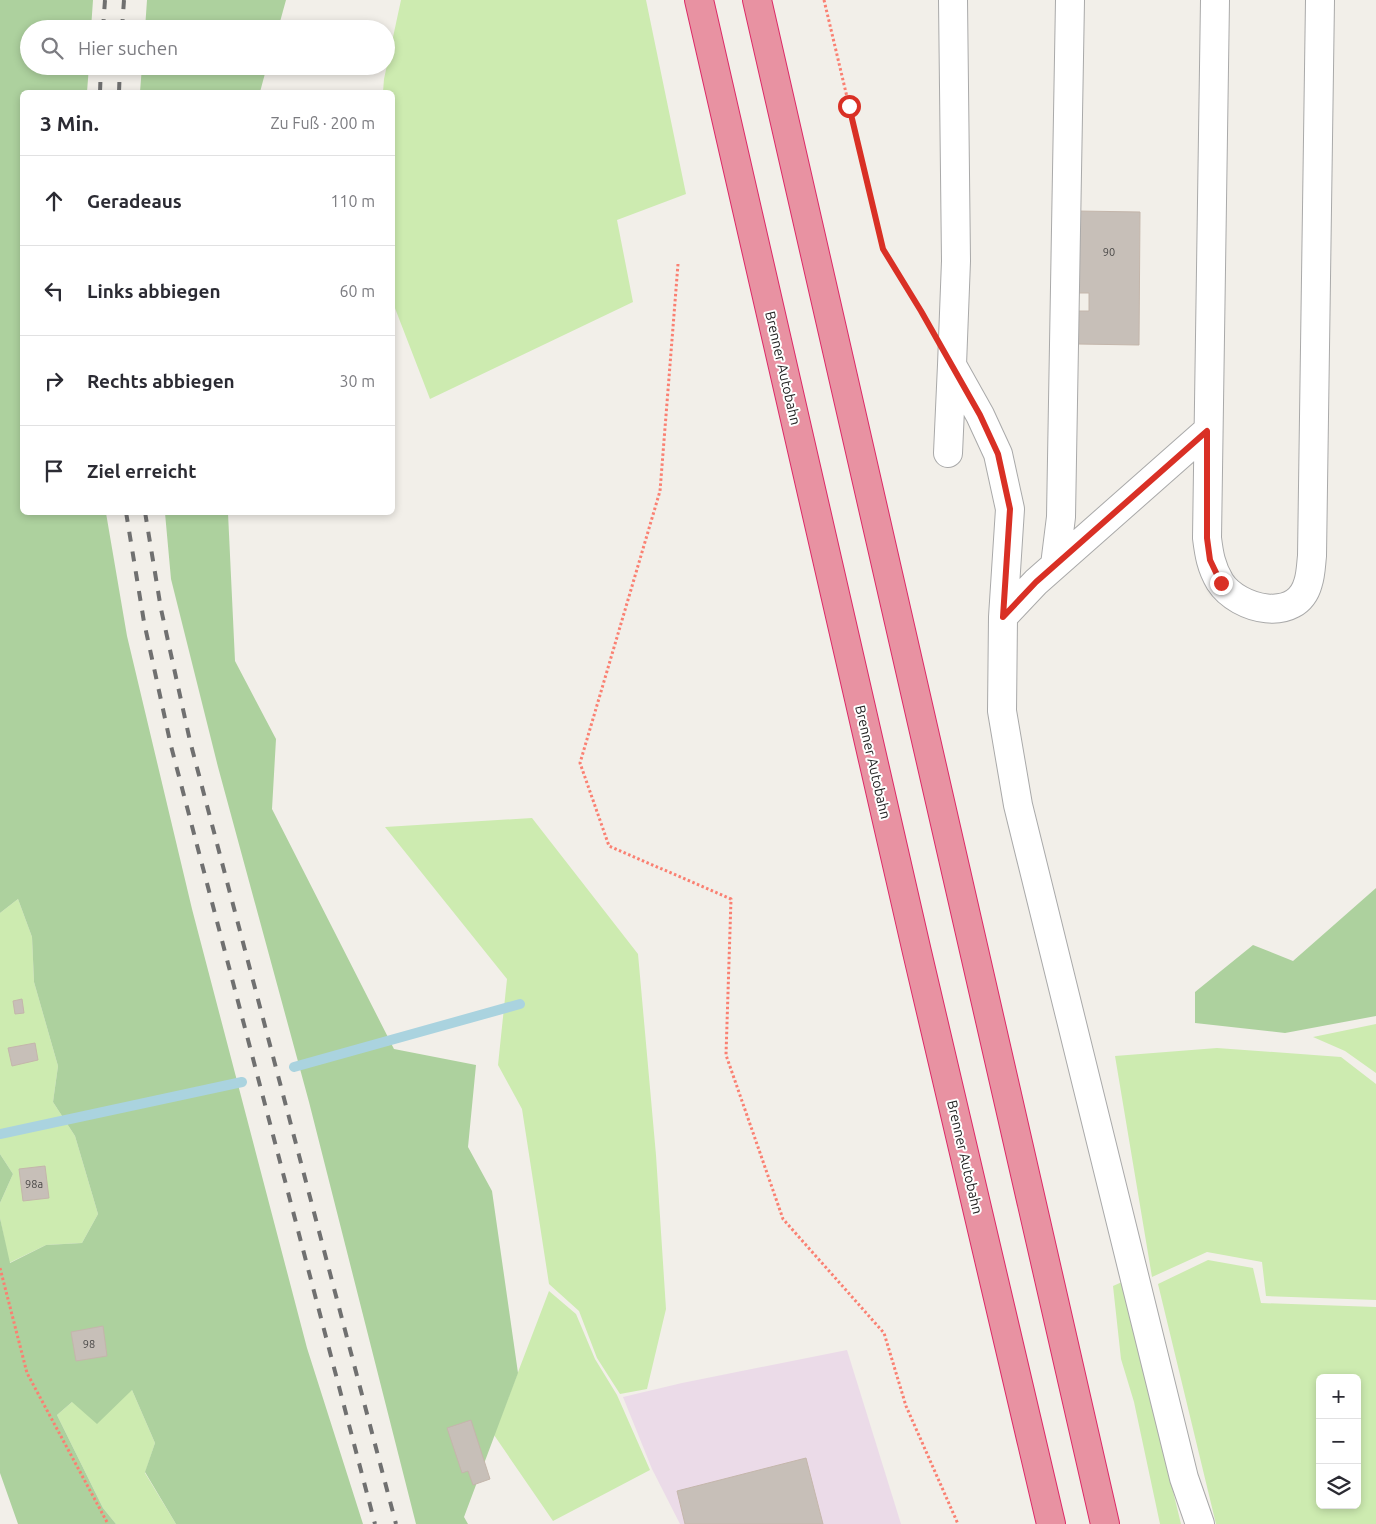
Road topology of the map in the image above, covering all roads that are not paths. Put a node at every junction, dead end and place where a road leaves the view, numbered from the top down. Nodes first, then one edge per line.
1 (699, 0) edge
2 (757, 0) edge
3 (953, 0) edge
4 (1070, 0) edge
5 (1215, 0) edge
6 (1320, 0) edge
7 (952, 366) junction
8 (1207, 431) junction
9 (948, 453) dead end
10 (1055, 565) junction
11 (1003, 617) junction
12 (1050, 1524) edge
13 (1105, 1524) edge
14 (1200, 1524) edge

1 - 12 highway, Brenner Autobahn
2 - 13 highway
3 - 7 lane
4 - 10 lane
5 - 8 lane
6 - 8 lane
7 - 9 lane
7 - 11 lane
8 - 10 lane
10 - 11 lane
11 - 14 lane

